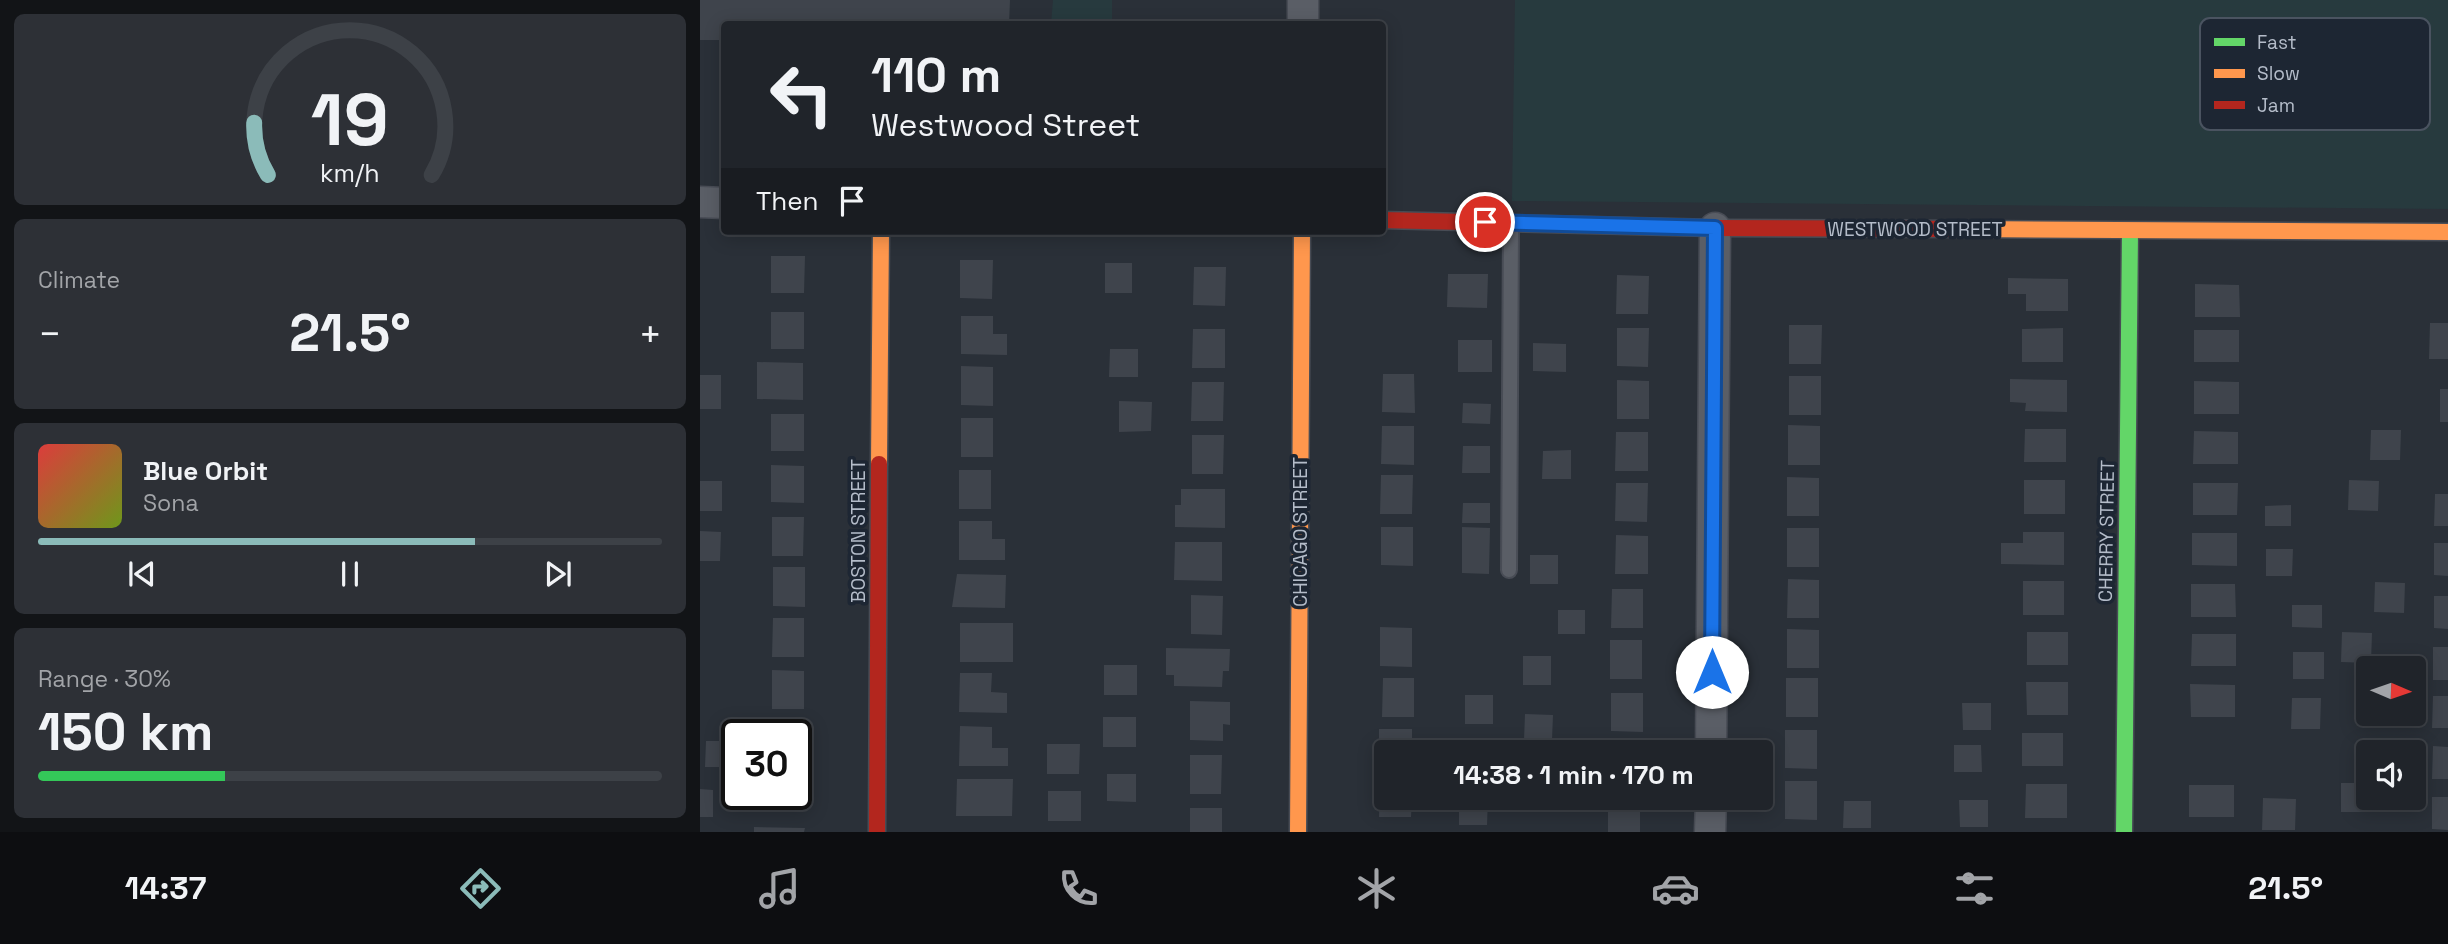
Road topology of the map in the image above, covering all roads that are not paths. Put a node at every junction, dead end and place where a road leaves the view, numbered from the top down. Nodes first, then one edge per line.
1 (1303, 0) edge
2 (1303, 21) edge
3 (700, 202) edge
4 (721, 203) edge
5 (1386, 220) edge
6 (1511, 223) junction
7 (1715, 228) junction
8 (2130, 231) junction
9 (2448, 232) edge
10 (881, 235) edge
11 (1302, 235) edge
12 (1509, 570) dead end
13 (1711, 740) edge
14 (1710, 810) edge
15 (877, 832) edge
16 (1298, 832) edge
17 (1710, 832) edge
18 (2124, 832) edge

1 - 2 street
3 - 4 street
5 - 6 street, WESTWOOD STREET
6 - 7 street, WESTWOOD STREET
6 - 12 lane
7 - 8 street, WESTWOOD STREET
7 - 13 street
8 - 9 street, WESTWOOD STREET
8 - 18 street, CHERRY STREET
10 - 15 street, BOSTON STREET
11 - 16 street, CHICAGO STREET
14 - 17 street

